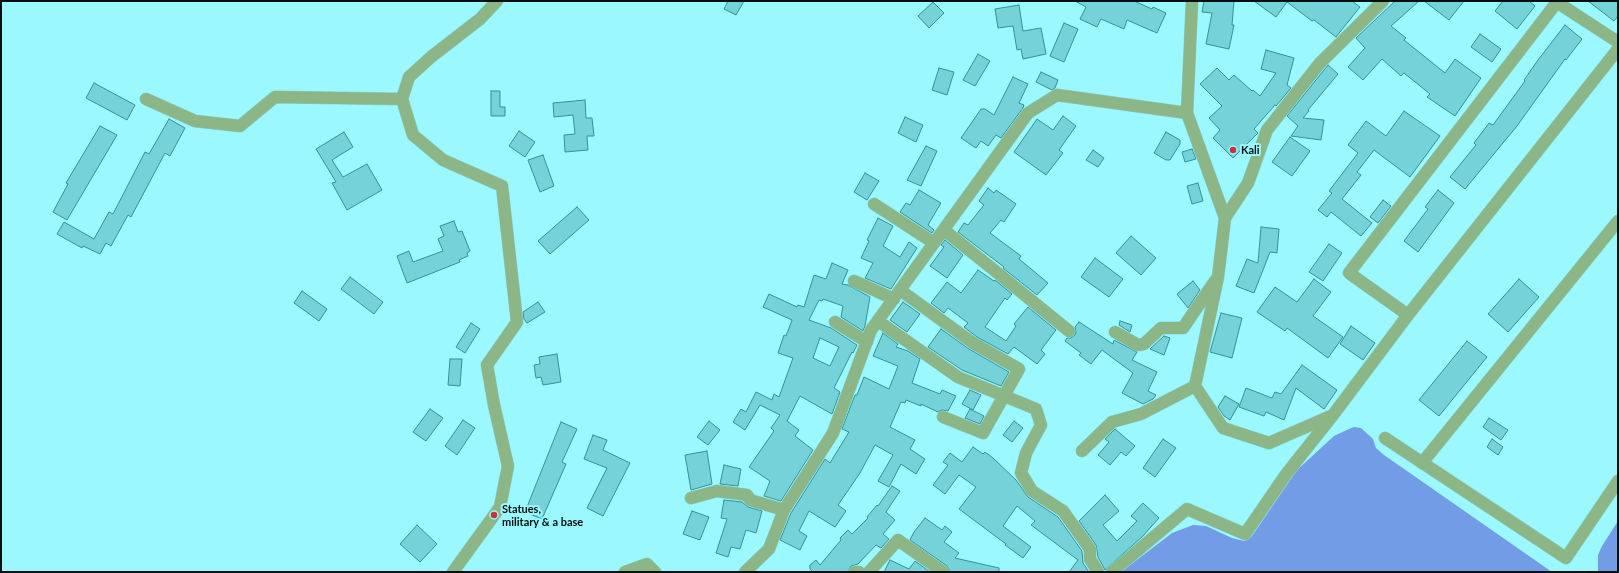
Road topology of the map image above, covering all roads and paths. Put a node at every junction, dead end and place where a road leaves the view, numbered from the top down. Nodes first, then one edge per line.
1 (497, 1) edge
2 (1192, 1) edge
3 (1383, 1) edge
4 (1556, 2) edge
5 (1618, 42) edge
6 (1618, 50) edge
7 (146, 99) dead end
8 (402, 99) junction
9 (1187, 113) junction
10 (874, 204) dead end
11 (1224, 218) junction
12 (1618, 221) edge
13 (944, 230) junction
14 (934, 243) junction
15 (1218, 277) junction
16 (854, 281) dead end
17 (897, 295) junction
18 (1408, 315) junction
19 (878, 321) junction
20 (835, 322) dead end
21 (1069, 331) dead end
22 (1115, 332) dead end
23 (867, 342) junction
24 (1195, 386) junction
25 (1004, 395) junction
26 (1333, 415) junction
27 (943, 417) dead end
28 (1385, 438) dead end
29 (1082, 451) dead end
30 (1422, 462) junction
31 (1618, 481) edge
32 (691, 498) dead end
33 (784, 510) junction
34 (872, 570) edge
35 (453, 572) edge
36 (626, 572) edge
37 (655, 572) edge
38 (745, 572) edge
39 (855, 572) edge
40 (859, 572) edge
41 (942, 572) edge
42 (1098, 572) edge
43 (1112, 572) edge

1 - 8 street
2 - 9 street
3 - 11 street
4 - 5 street
4 - 18 street
6 - 18 street
7 - 8 street
8 - 35 street
9 - 11 street
9 - 13 street
10 - 14 street
11 - 15 street
12 - 30 street
13 - 14 street
13 - 21 street
14 - 17 street
15 - 22 street
15 - 24 street
16 - 17 street
17 - 19 street
17 - 25 street
18 - 26 street
19 - 23 street
19 - 25 street
20 - 23 street
23 - 33 street
24 - 26 street
24 - 29 street
25 - 27 street
25 - 42 street
26 - 43 street
28 - 30 street
30 - 31 street
32 - 33 street
33 - 38 street
34 - 41 street
36 - 37 street
39 - 40 street

